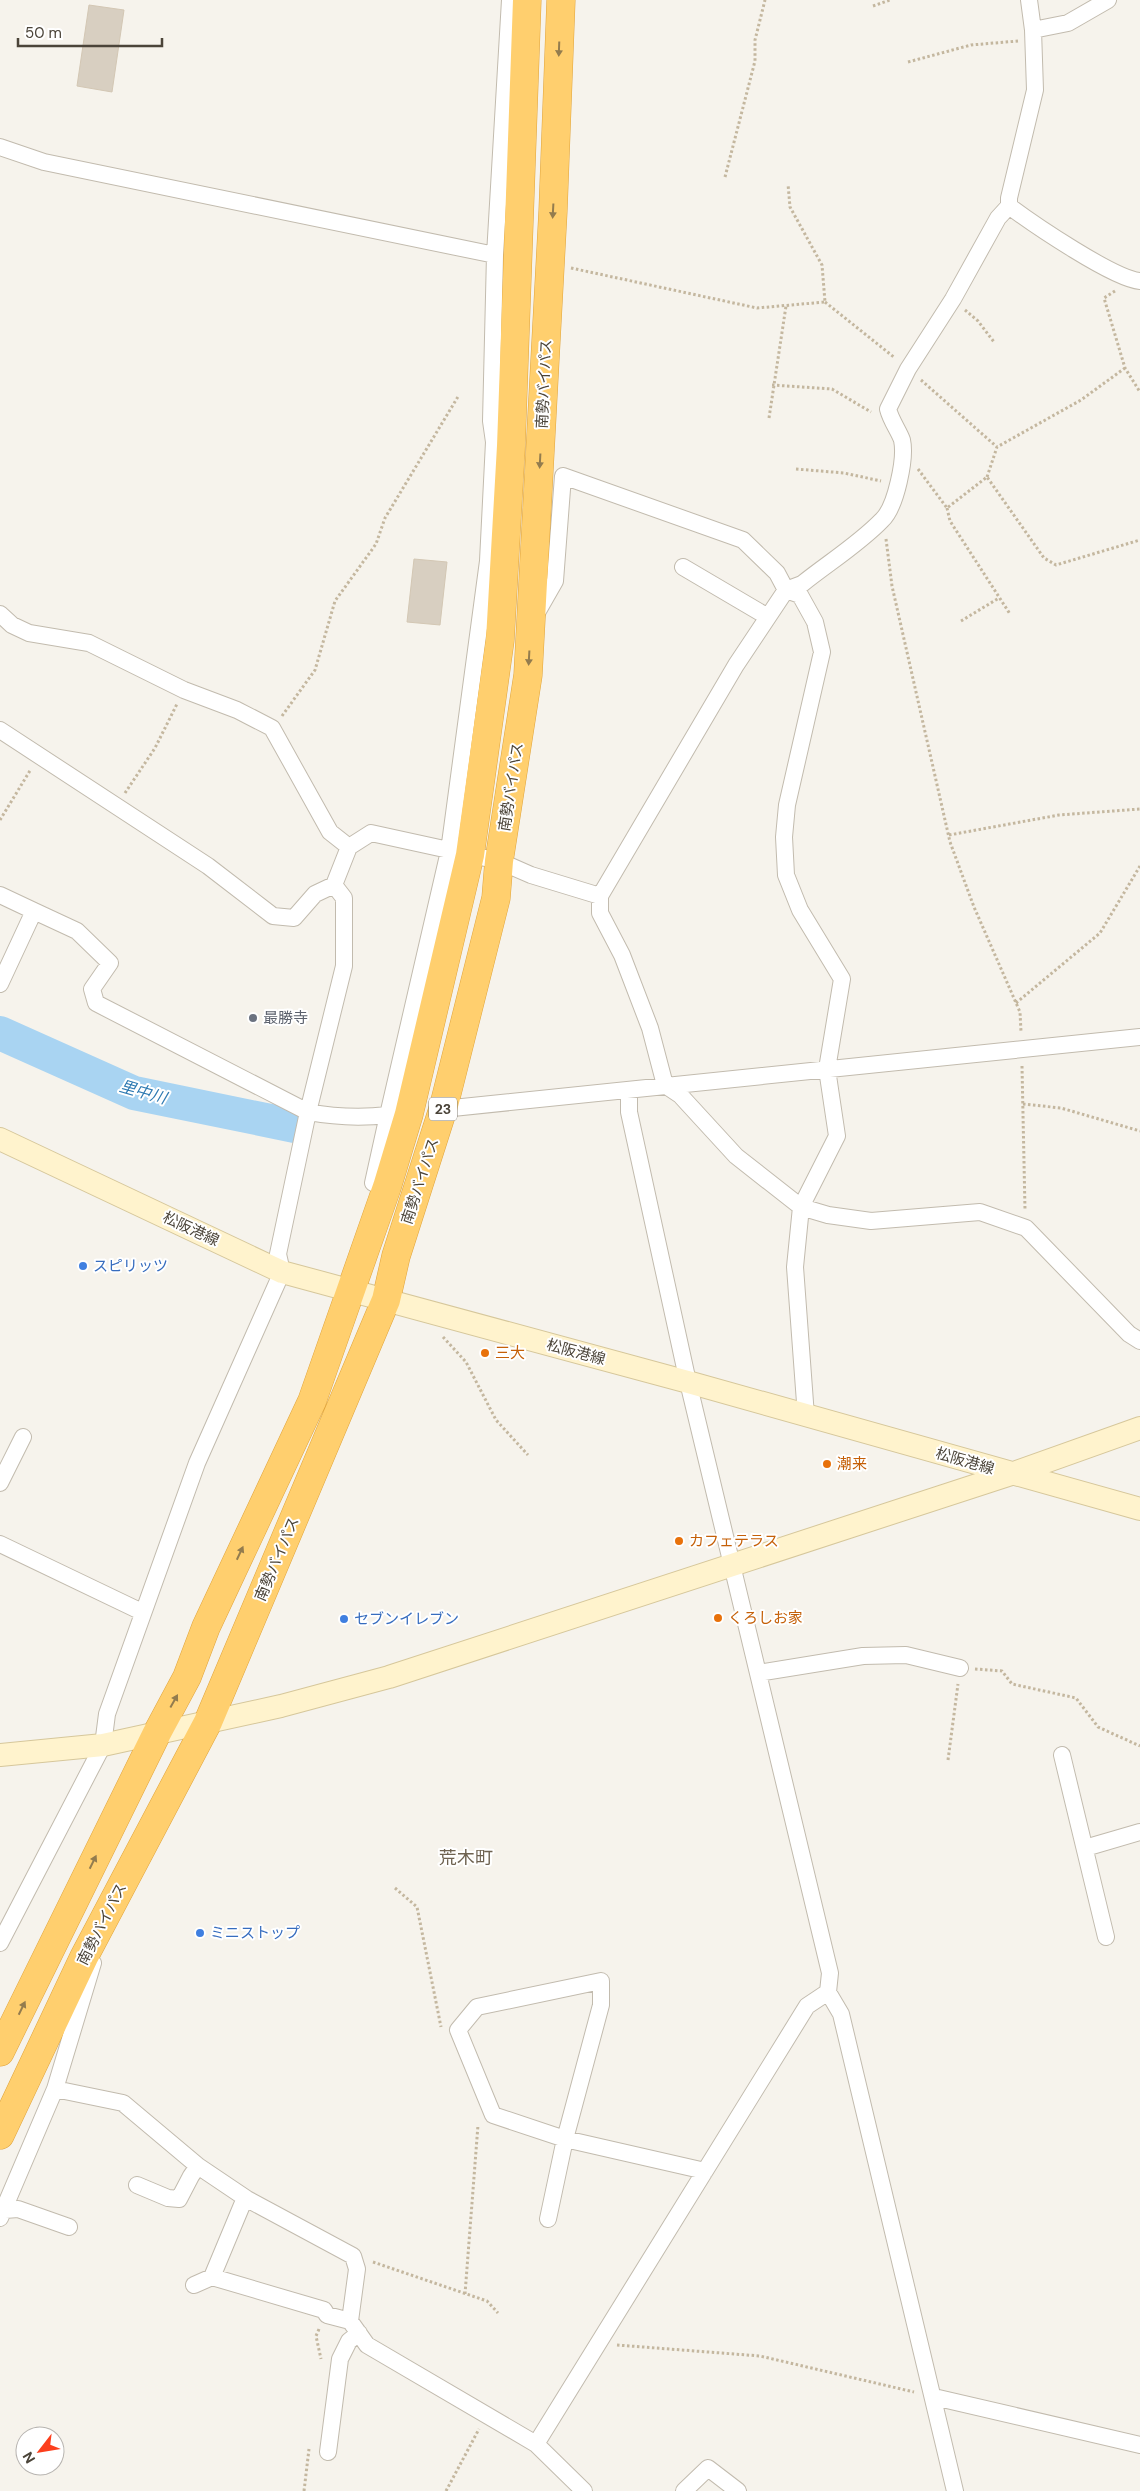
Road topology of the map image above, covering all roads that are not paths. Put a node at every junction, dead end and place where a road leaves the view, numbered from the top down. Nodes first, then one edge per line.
1 (510, 0) edge
2 (527, 0) edge
3 (561, 0) edge
4 (1029, 0) edge
5 (1108, 0) edge
6 (1033, 35) junction
7 (0, 147) edge
8 (1009, 206) junction
9 (495, 255) junction
10 (1136, 281) edge
11 (491, 421) junction
12 (511, 446) junction
13 (683, 567) dead end
14 (786, 590) junction
15 (0, 614) edge
16 (768, 617) junction
17 (531, 622) junction
18 (0, 730) edge
19 (349, 847) junction
20 (459, 853) junction
21 (499, 861) junction
22 (334, 885) junction
23 (0, 895) edge
24 (600, 896) junction
25 (34, 911) junction
26 (0, 984) edge
27 (1140, 1037) edge
28 (827, 1069) junction
29 (665, 1085) junction
30 (629, 1092) junction
31 (443, 1109) junction
32 (308, 1112) junction
33 (388, 1115) junction
34 (0, 1139) edge
35 (387, 1187) junction
36 (801, 1207) junction
37 (282, 1272) junction
38 (350, 1291) junction
39 (386, 1300) junction
40 (1140, 1341) edge
41 (688, 1382) junction
42 (806, 1416) junction
43 (1140, 1428) edge
44 (23, 1437) dead end
45 (1011, 1474) junction
46 (0, 1483) edge
47 (1140, 1510) edge
48 (0, 1544) edge
49 (732, 1565) junction
50 (142, 1612) junction
51 (960, 1668) road end
52 (758, 1674) junction
53 (208, 1722) junction
54 (157, 1733) junction
55 (103, 1745) junction
56 (0, 1755) edge
57 (1062, 1755) dead end
58 (1140, 1832) edge
59 (1085, 1848) junction
60 (1106, 1937) dead end
61 (0, 1944) edge
62 (84, 1956) junction
63 (828, 1992) junction
64 (0, 2052) edge
65 (55, 2089) junction
66 (0, 2135) edge
67 (565, 2139) junction
68 (198, 2166) junction
69 (705, 2172) junction
70 (137, 2184) dead end
71 (247, 2198) junction
72 (2, 2214) edge
73 (548, 2219) dead end
74 (69, 2227) dead end
75 (212, 2277) junction
76 (194, 2285) dead end
77 (354, 2327) junction
78 (934, 2396) junction
79 (536, 2444) junction
80 (1140, 2445) edge
81 (328, 2452) dead end
82 (584, 2491) edge
83 (684, 2491) edge
84 (738, 2491) edge
85 (954, 2491) edge

1 - 9 street
2 - 12 highway, 南勢バイパス / 23
3 -> 17 highway, 南勢バイパス / 23
4 - 6 street
5 - 6 street
6 - 8 street
7 - 9 street
8 - 10 street
8 - 14 street
9 - 11 street
11 - 12 street
11 - 20 street
12 - 20 highway, 南勢バイパス / 23
13 - 16 street
14 - 16 street
14 - 17 street
14 - 28 street
15 - 19 street
16 - 24 street
17 -> 21 highway, 南勢バイパス / 23
18 - 22 street
19 - 20 street
19 - 22 street
20 - 21 street
20 - 33 street
20 - 35 highway, 南勢バイパス / 23
21 - 24 street
21 - 31 highway, 南勢バイパス / 23
22 - 32 street
23 - 25 street
24 - 29 street
25 - 26 street
25 - 32 street
27 - 28 street
28 - 29 street
28 - 36 street
29 - 30 street
29 - 36 street
30 - 31 street
30 - 41 street
31 - 39 highway, 南勢バイパス / 23
32 - 33 street
32 - 37 street
33 - 35 street
34 - 37 main road, 松阪港線
35 - 38 highway, 南勢バイパス / 23
36 - 40 street
36 - 42 street
37 - 38 main road, 松阪港線
37 - 50 street
38 - 39 main road, 松阪港線
54 -> 38 highway, 南勢バイパス / 23
39 - 41 main road, 松阪港線
39 - 53 highway, 南勢バイパス / 23
41 - 42 main road, 松阪港線
41 - 49 street
42 - 45 main road, 松阪港線
43 - 45 main road
44 - 46 street
45 - 47 main road, 松阪港線
45 - 49 main road
48 - 50 street
49 - 52 street
49 - 53 main road
50 - 55 street
51 - 52 street
52 - 63 street
53 - 54 main road
53 - 62 highway, 南勢バイパス / 23
54 - 55 main road
64 -> 54 highway, 南勢バイパス / 23
55 - 56 main road
55 - 61 street
57 - 59 street
58 - 59 street
59 - 60 street
62 - 65 street
62 - 66 highway, 南勢バイパス / 23
63 - 69 street
63 - 78 street
65 - 68 street
65 - 72 street
67 - 67 street
67 - 69 street
67 - 73 street
68 - 70 street
68 - 71 street
69 - 79 street
71 - 75 street
71 - 77 street
72 - 74 street
75 - 76 street
75 - 77 street
77 - 79 street
77 - 81 street
78 - 80 street
78 - 85 street
79 - 82 street
83 - 84 street

